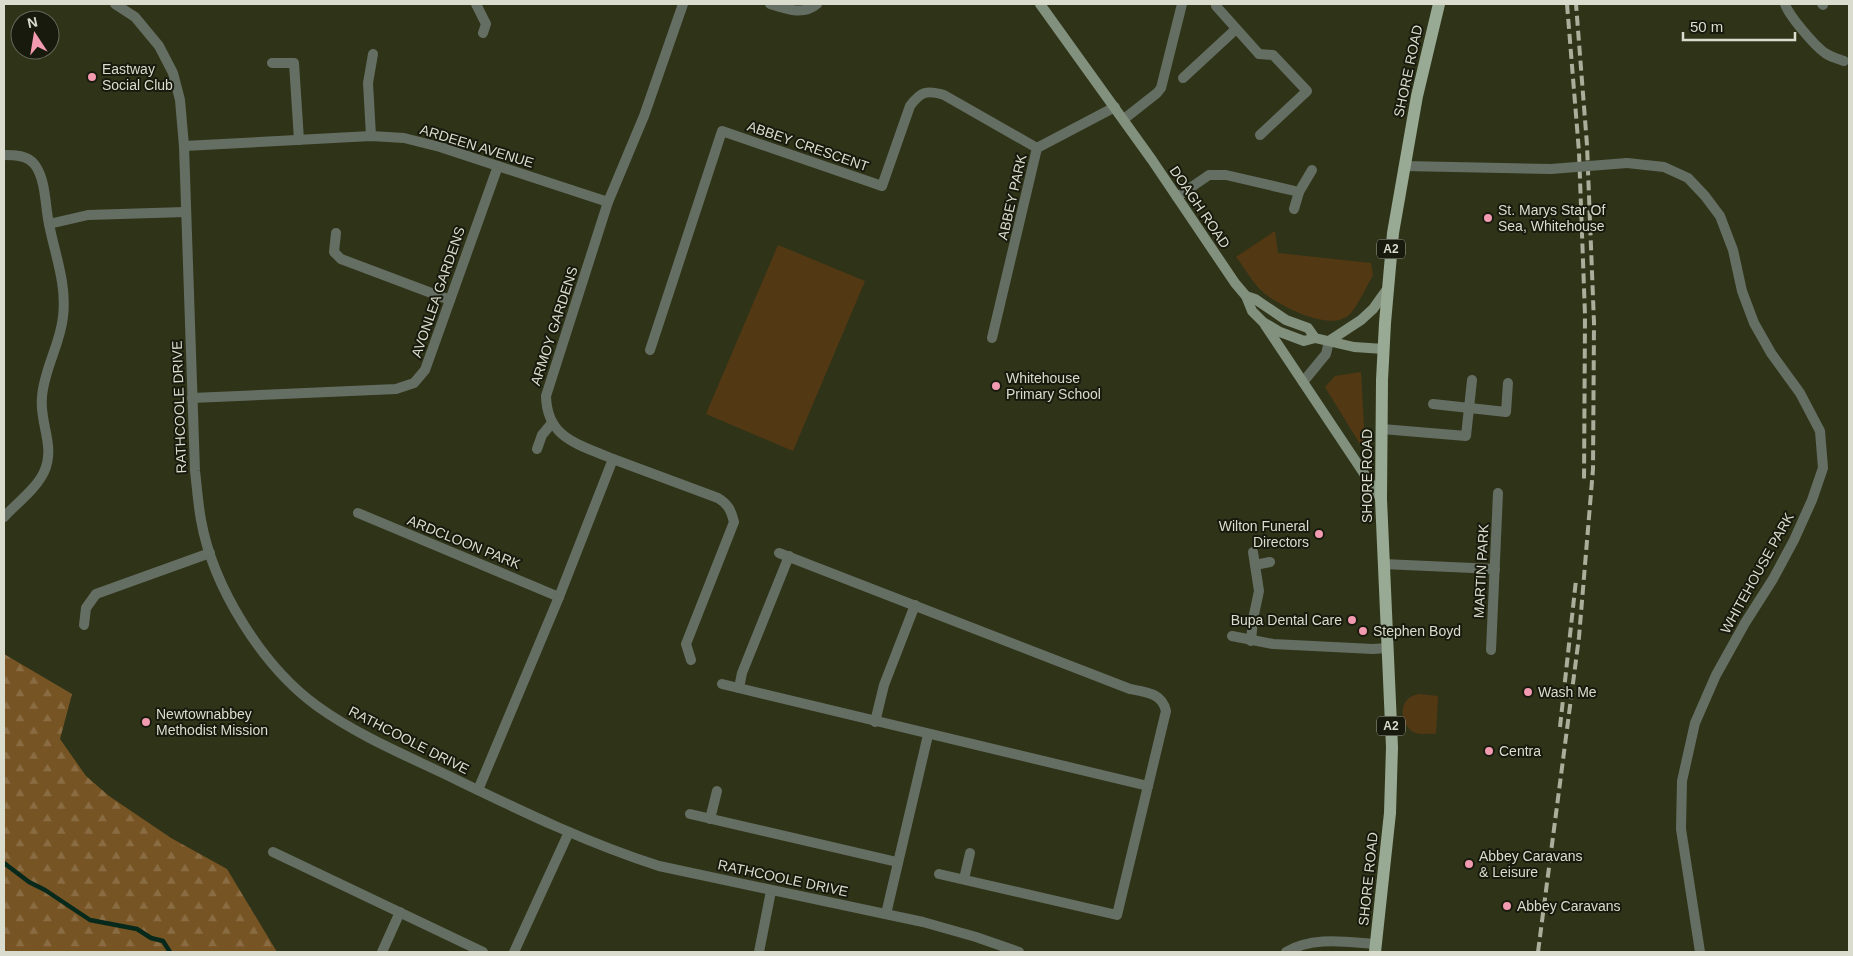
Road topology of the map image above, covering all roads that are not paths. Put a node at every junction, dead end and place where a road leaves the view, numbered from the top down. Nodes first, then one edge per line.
1 (115, 4) edge
2 (476, 4) edge
3 (683, 4) edge
4 (770, 4) edge
5 (817, 4) edge
6 (1040, 4) edge
7 (1182, 4) edge
8 (1216, 4) edge
9 (1439, 4) edge
10 (1785, 4) edge
11 (1236, 29) junction
12 (483, 33) dead end
13 (373, 54) dead end
14 (1844, 62) dead end
15 (272, 63) dead end
16 (1183, 78) dead end
17 (1115, 107) junction
18 (1124, 118) junction
19 (1260, 135) dead end
20 (371, 136) junction
21 (299, 140) junction
22 (184, 146) junction
23 (1038, 148) junction
24 (4, 155) edge
25 (498, 166) junction
26 (1404, 166) junction
27 (1312, 170) dead end
28 (1299, 192) junction
29 (1177, 197) junction
30 (608, 202) junction
31 (1294, 209) dead end
32 (186, 212) junction
33 (49, 224) junction
34 (336, 233) dead end
35 (1388, 288) junction
36 (1246, 296) junction
37 (450, 300) junction
38 (1263, 322) junction
39 (992, 338) dead end
40 (1315, 338) junction
41 (1329, 341) junction
42 (1384, 349) junction
43 (650, 350) dead end
44 (1472, 380) dead end
45 (1303, 382) junction
46 (1508, 383) dead end
47 (192, 398) junction
48 (1433, 404) dead end
49 (1468, 408) junction
50 (552, 423) junction
51 (1382, 429) junction
52 (537, 449) dead end
53 (613, 459) junction
54 (1498, 492) dead end
55 (1382, 499) junction
56 (358, 514) dead end
57 (4, 517) edge
58 (1253, 552) dead end
59 (210, 553) junction
60 (1270, 562) dead end
61 (1384, 564) junction
62 (1255, 565) junction
63 (1495, 569) junction
64 (559, 597) junction
65 (915, 606) junction
66 (84, 625) dead end
67 (1232, 636) dead end
68 (1252, 641) junction
69 (1388, 648) junction
70 (1491, 650) dead end
71 (691, 660) dead end
72 (722, 684) dead end
73 (739, 688) junction
74 (875, 722) junction
75 (928, 734) junction
76 (1148, 786) junction
77 (478, 790) junction
78 (716, 791) dead end
79 (690, 814) dead end
80 (710, 819) junction
81 (569, 832) junction
82 (273, 852) dead end
83 (970, 853) dead end
84 (898, 862) junction
85 (939, 874) dead end
86 (964, 879) junction
87 (771, 891) junction
88 (400, 912) junction
89 (886, 914) junction
90 (1375, 948) edge
91 (382, 952) edge
92 (483, 952) edge
93 (514, 952) edge
94 (759, 952) edge
95 (1019, 952) edge
96 (1286, 952) edge
97 (1700, 952) edge

1 - 22 street, RATHCOOLE DRIVE
2 - 12 street
3 - 30 street, ARMOY GARDENS
4 - 5 street
6 - 17 main road, DOAGH ROAD
7 - 18 street
8 - 11 street
9 - 26 main road, SHORE ROAD / A2
10 - 14 street
11 - 16 street
11 - 19 street
13 - 20 street
15 - 21 street
17 - 18 main road, DOAGH ROAD
17 - 23 street, ABBEY PARK
18 - 29 main road, DOAGH ROAD
20 - 21 street, ARDEEN AVENUE
20 - 25 street, ARDEEN AVENUE
21 - 22 street, ARDEEN AVENUE
22 - 32 street, RATHCOOLE DRIVE
23 - 39 street, ABBEY PARK
23 - 43 street, ABBEY CRESCENT
24 - 33 street
25 - 30 street, ARDEEN AVENUE
25 - 37 street, AVONLEA GARDENS
26 - 35 main road, SHORE ROAD / A2
26 - 97 street, WHITEHOUSE PARK, bridge
27 - 28 street
28 - 29 street
28 - 31 street
29 - 36 main road, DOAGH ROAD
30 - 50 street, ARMOY GARDENS
32 - 33 street
32 - 47 street, RATHCOOLE DRIVE
33 - 57 street
34 - 37 street
35 - 41 main road
35 - 42 main road, SHORE ROAD / A2
36 - 38 main road, DOAGH ROAD
36 - 40 main road
37 - 47 street, AVONLEA GARDENS
38 - 40 main road, DOAGH ROAD
38 - 45 main road
40 - 41 main road, DOAGH ROAD
41 - 42 main road, DOAGH ROAD
41 - 45 street
42 - 51 main road, SHORE ROAD / A2
44 - 49 street
45 - 55 main road
46 - 49 street
47 - 59 street, RATHCOOLE DRIVE
48 - 49 street
49 - 51 street
50 - 52 street
50 - 53 street
51 - 55 main road, SHORE ROAD / A2
53 - 64 street
53 - 71 street
54 - 63 street, MARTIN PARK
55 - 61 main road, SHORE ROAD / A2
56 - 64 street, ARDCLOON PARK
58 - 62 street
59 - 66 street
59 - 77 street, RATHCOOLE DRIVE
60 - 62 street
61 - 63 street
61 - 69 main road, SHORE ROAD / A2
62 - 68 street
63 - 70 street, MARTIN PARK
64 - 77 street
65 - 73 street
65 - 74 street
65 - 76 street
67 - 68 street
68 - 69 street
69 - 90 main road, SHORE ROAD / A2
72 - 73 street
73 - 74 street
74 - 75 street
75 - 76 street
75 - 84 street
76 - 86 street
77 - 81 street, RATHCOOLE DRIVE
78 - 80 street
79 - 80 street
80 - 84 street
81 - 87 street, RATHCOOLE DRIVE
81 - 93 street
82 - 88 street
83 - 86 street
84 - 89 street
85 - 86 street
87 - 89 street, RATHCOOLE DRIVE
87 - 94 street
88 - 91 street
88 - 92 street
89 - 95 street, RATHCOOLE DRIVE
90 - 96 street

